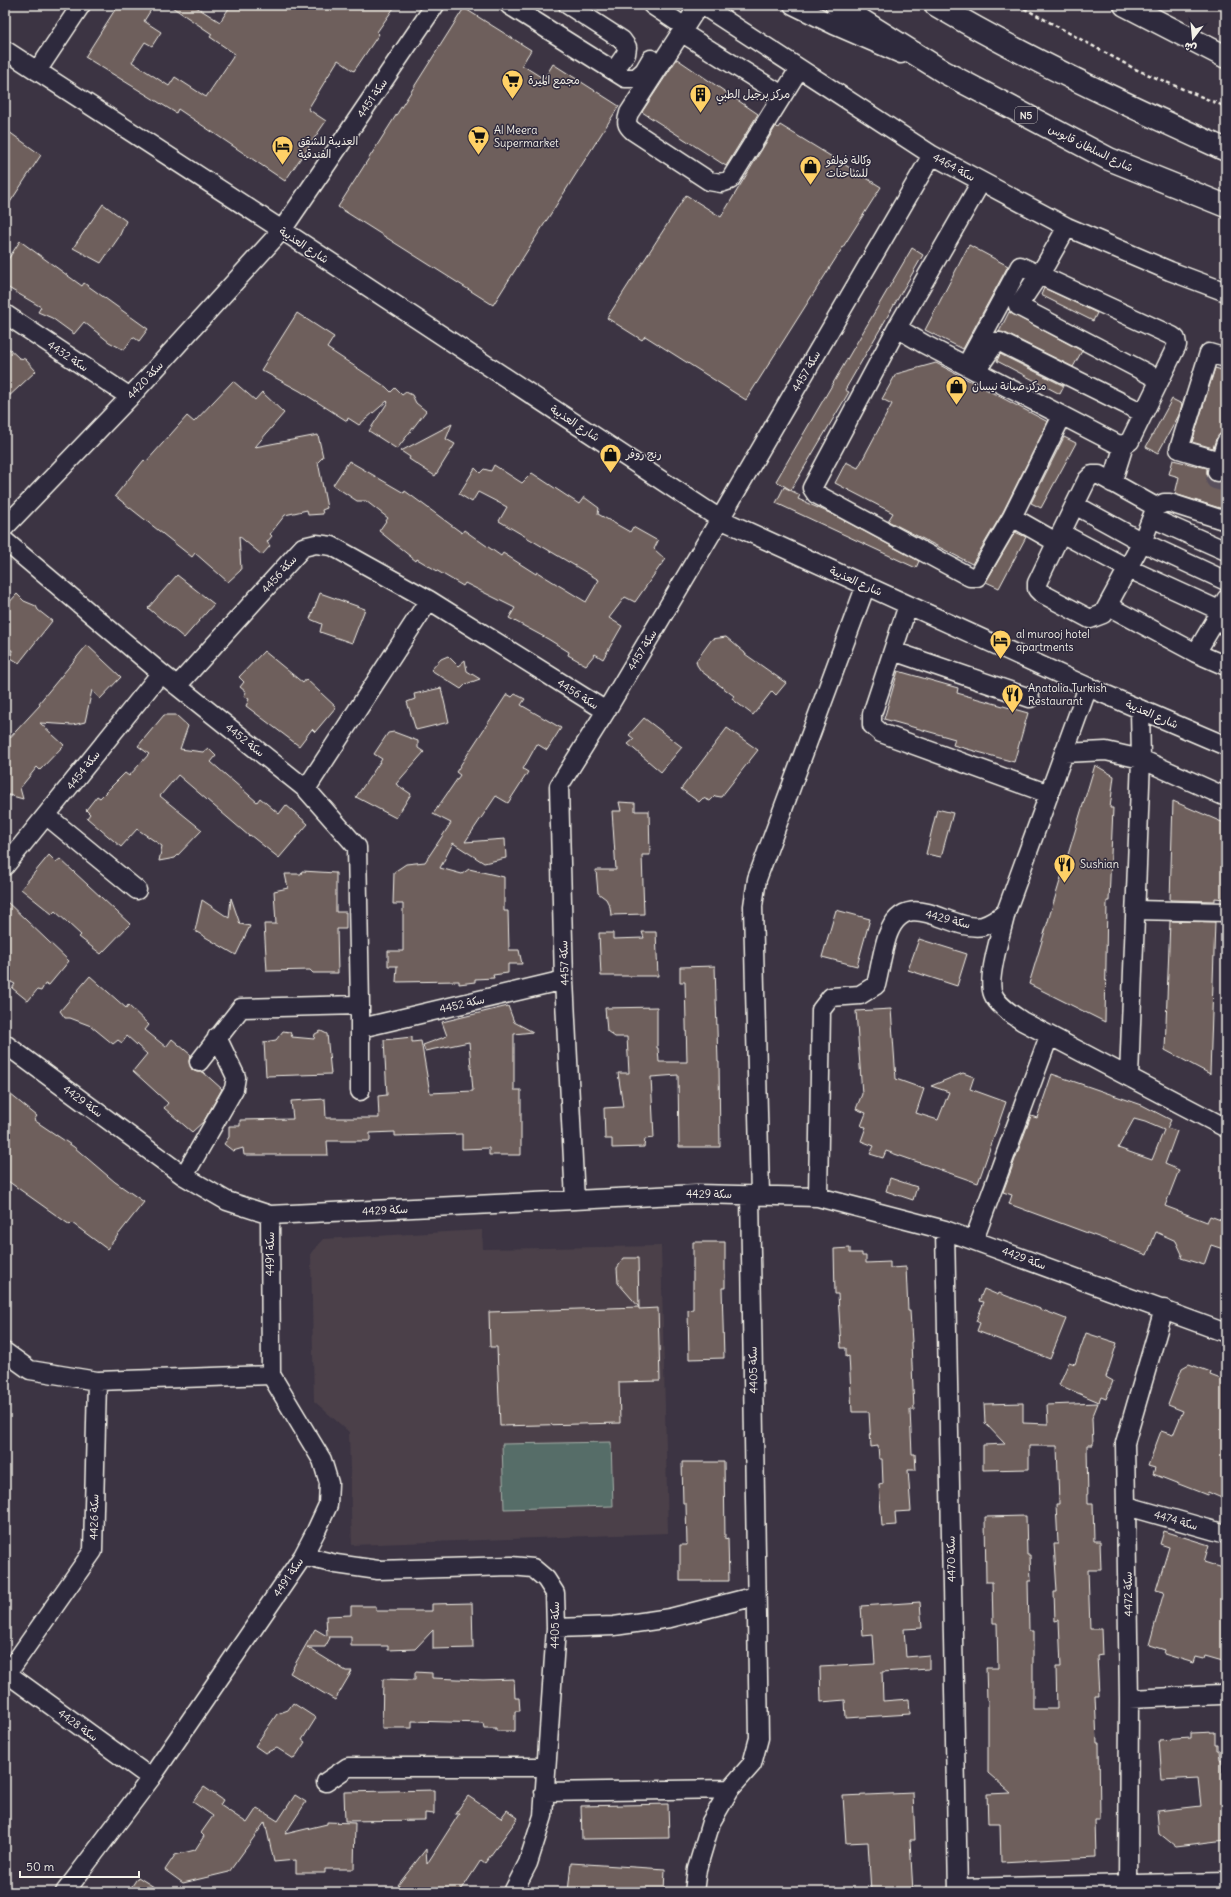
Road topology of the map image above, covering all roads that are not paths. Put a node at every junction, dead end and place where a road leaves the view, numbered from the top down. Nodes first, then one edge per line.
1 (81, 5) edge
2 (435, 5) edge
3 (509, 5) edge
4 (568, 5) edge
5 (652, 5) edge
6 (686, 5) edge
7 (699, 5) edge
8 (702, 5) edge
9 (792, 5) edge
10 (837, 5) edge
11 (936, 5) edge
12 (1125, 5) edge
13 (678, 27) junction
14 (5, 50) edge
15 (1226, 57) edge
16 (799, 69) junction
17 (37, 71) junction
18 (614, 71) junction
19 (944, 72) junction
20 (782, 95) junction
21 (1226, 150) edge
22 (932, 155) junction
23 (981, 182) junction
24 (1226, 206) edge
25 (1067, 227) junction
26 (282, 230) junction
27 (1039, 275) junction
28 (1226, 292) edge
29 (5, 314) edge
30 (897, 328) junction
31 (1226, 358) edge
32 (971, 369) junction
33 (1160, 380) junction
34 (130, 397) junction
35 (1143, 413) junction
36 (1062, 416) junction
37 (1226, 442) edge
38 (1124, 445) junction
39 (1221, 466) edge
40 (1112, 483) junction
41 (1074, 506) junction
42 (1154, 512) junction
43 (1012, 516) junction
44 (720, 519) junction
45 (1226, 521) edge
46 (5, 527) edge
47 (1058, 538) junction
48 (5, 541) edge
49 (1142, 542) junction
50 (1226, 551) edge
51 (1127, 568) junction
52 (1226, 581) edge
53 (866, 585) junction
54 (429, 600) junction
55 (908, 605) junction
56 (1108, 606) junction
57 (1222, 613) edge
58 (893, 650) junction
59 (1196, 653) junction
60 (1226, 666) edge
61 (161, 673) junction
62 (177, 686) junction
63 (1088, 687) junction
64 (1030, 698) dead end
65 (1140, 709) junction
66 (606, 711) junction
67 (1226, 746) edge
68 (1064, 753) junction
69 (1140, 759) junction
70 (306, 789) junction
71 (1049, 794) junction
72 (1226, 798) edge
73 (47, 816) junction
74 (5, 866) edge
75 (137, 890) dead end
76 (1135, 910) junction
77 (1006, 912) junction
78 (1226, 912) edge
79 (564, 980) junction
80 (360, 1005) junction
81 (360, 1028) junction
82 (1049, 1036) junction
83 (218, 1037) junction
84 (5, 1044) edge
85 (200, 1062) dead end
86 (1129, 1078) junction
87 (360, 1091) dead end
88 (1226, 1128) edge
89 (184, 1176) junction
90 (755, 1195) junction
91 (818, 1197) junction
92 (575, 1200) junction
93 (270, 1215) junction
94 (945, 1230) junction
95 (974, 1240) junction
96 (1164, 1309) junction
97 (1226, 1333) edge
98 (5, 1352) edge
99 (271, 1375) junction
100 (97, 1381) junction
101 (1126, 1506) junction
102 (1226, 1534) edge
103 (303, 1556) junction
104 (756, 1596) junction
105 (556, 1628) junction
106 (6, 1673) edge
107 (1226, 1693) edge
108 (1129, 1699) junction
109 (546, 1767) junction
110 (151, 1778) junction
111 (326, 1782) dead end
112 (730, 1789) junction
113 (544, 1792) junction
114 (1226, 1882) edge
115 (1128, 1885) junction
116 (958, 1890) edge
117 (65, 1892) edge
118 (513, 1892) edge
119 (694, 1892) edge

1 - 17 street
2 - 26 street, سكة 4451
3 - 18 street
4 - 18 street
5 - 13 street
6 - 13 street
7 - 13 street
8 - 16 street, سكة 4464
9 - 19 street
10 - 19 main road, شارع السلطان قابوس / N5
11 - 21 main road
12 - 15 main road
13 - 18 street
13 - 20 street
13 - 20 street
14 - 17 street, شارع العذيبة
16 - 20 street
16 - 22 street, سكة 4464
17 - 26 street, شارع العذيبة
19 - 24 main road, شارع السلطان قابوس / N5
22 - 23 street, سكة 4464
22 - 44 street, سكة 4457
23 - 25 street, سكة 4464
23 - 30 street
25 - 27 street
25 - 28 street, سكة 4464
26 - 34 street, سكة 4420
26 - 44 street, شارع العذيبة
27 - 32 street
27 - 33 street
27 - 33 street
29 - 34 street, سكة 4432
30 - 32 street
30 - 43 street
31 - 39 street
32 - 35 street
32 - 36 street
33 - 35 street
34 - 46 street, سكة 4420
35 - 38 street
36 - 38 street
36 - 43 street
37 - 39 street
38 - 40 street
40 - 41 street
40 - 42 street
41 - 47 street
41 - 49 street
42 - 45 street
42 - 49 street
42 - 50 street
43 - 47 street
44 - 53 street, شارع العذيبة
44 - 66 street, سكة 4457
47 - 51 street
47 - 56 street
48 - 61 street, سكة 4452
49 - 51 street
49 - 52 street
51 - 56 street
51 - 57 street
53 - 55 street, شارع العذيبة
53 - 90 street, سكة 4405
54 - 62 street, سكة 4456
54 - 66 street, سكة 4456
54 - 70 street
55 - 58 street
55 - 63 street, شارع العذيبة
56 - 59 street
57 - 59 street
58 - 64 street
58 - 71 street
59 - 60 street
61 - 62 street, سكة 4452
61 - 73 street, سكة 4454
62 - 70 street, سكة 4452
63 - 65 street, شارع العذيبة
63 - 68 street
65 - 67 street, شارع العذيبة
65 - 69 street
66 - 79 street, سكة 4457
68 - 69 street
68 - 71 street
69 - 72 street
69 - 76 street
70 - 80 street, سكة 4452
71 - 77 street
73 - 74 street, سكة 4454
73 - 75 street
76 - 78 street
76 - 86 street
77 - 82 street
77 - 91 street, سكة 4429
79 - 81 street, سكة 4452
79 - 92 street, سكة 4457
80 - 81 street, سكة 4452
80 - 83 street
81 - 87 street, سكة 4452
82 - 86 street
82 - 95 street
83 - 85 street
83 - 89 street
84 - 89 street, سكة 4429
86 - 88 street
89 - 93 street, سكة 4429
90 - 91 street, سكة 4429
90 - 92 street, سكة 4429
90 - 104 street, سكة 4405
91 - 94 street, سكة 4429
92 - 93 street, سكة 4429
93 - 99 street, سكة 4491
94 - 95 street, سكة 4429
94 - 116 street, سكة 4470
95 - 96 street, سكة 4429
96 - 97 street, سكة 4429
96 - 101 street, سكة 4472
98 - 100 street
99 - 100 street
99 - 103 street, سكة 4491
100 - 106 street, سكة 4426
101 - 102 street, سكة 4474
101 - 108 street, سكة 4472
103 - 105 street, سكة 4405
103 - 110 street, سكة 4491
104 - 105 street
104 - 112 street, سكة 4405
105 - 109 street, سكة 4405
106 - 110 street, سكة 4428
107 - 108 street
108 - 115 street, سكة 4472
109 - 111 street
109 - 113 street, سكة 4405
110 - 117 street, سكة 4491
112 - 113 street
112 - 119 street, سكة 4405
113 - 118 street, سكة 4405
114 - 115 street
115 - 116 street

